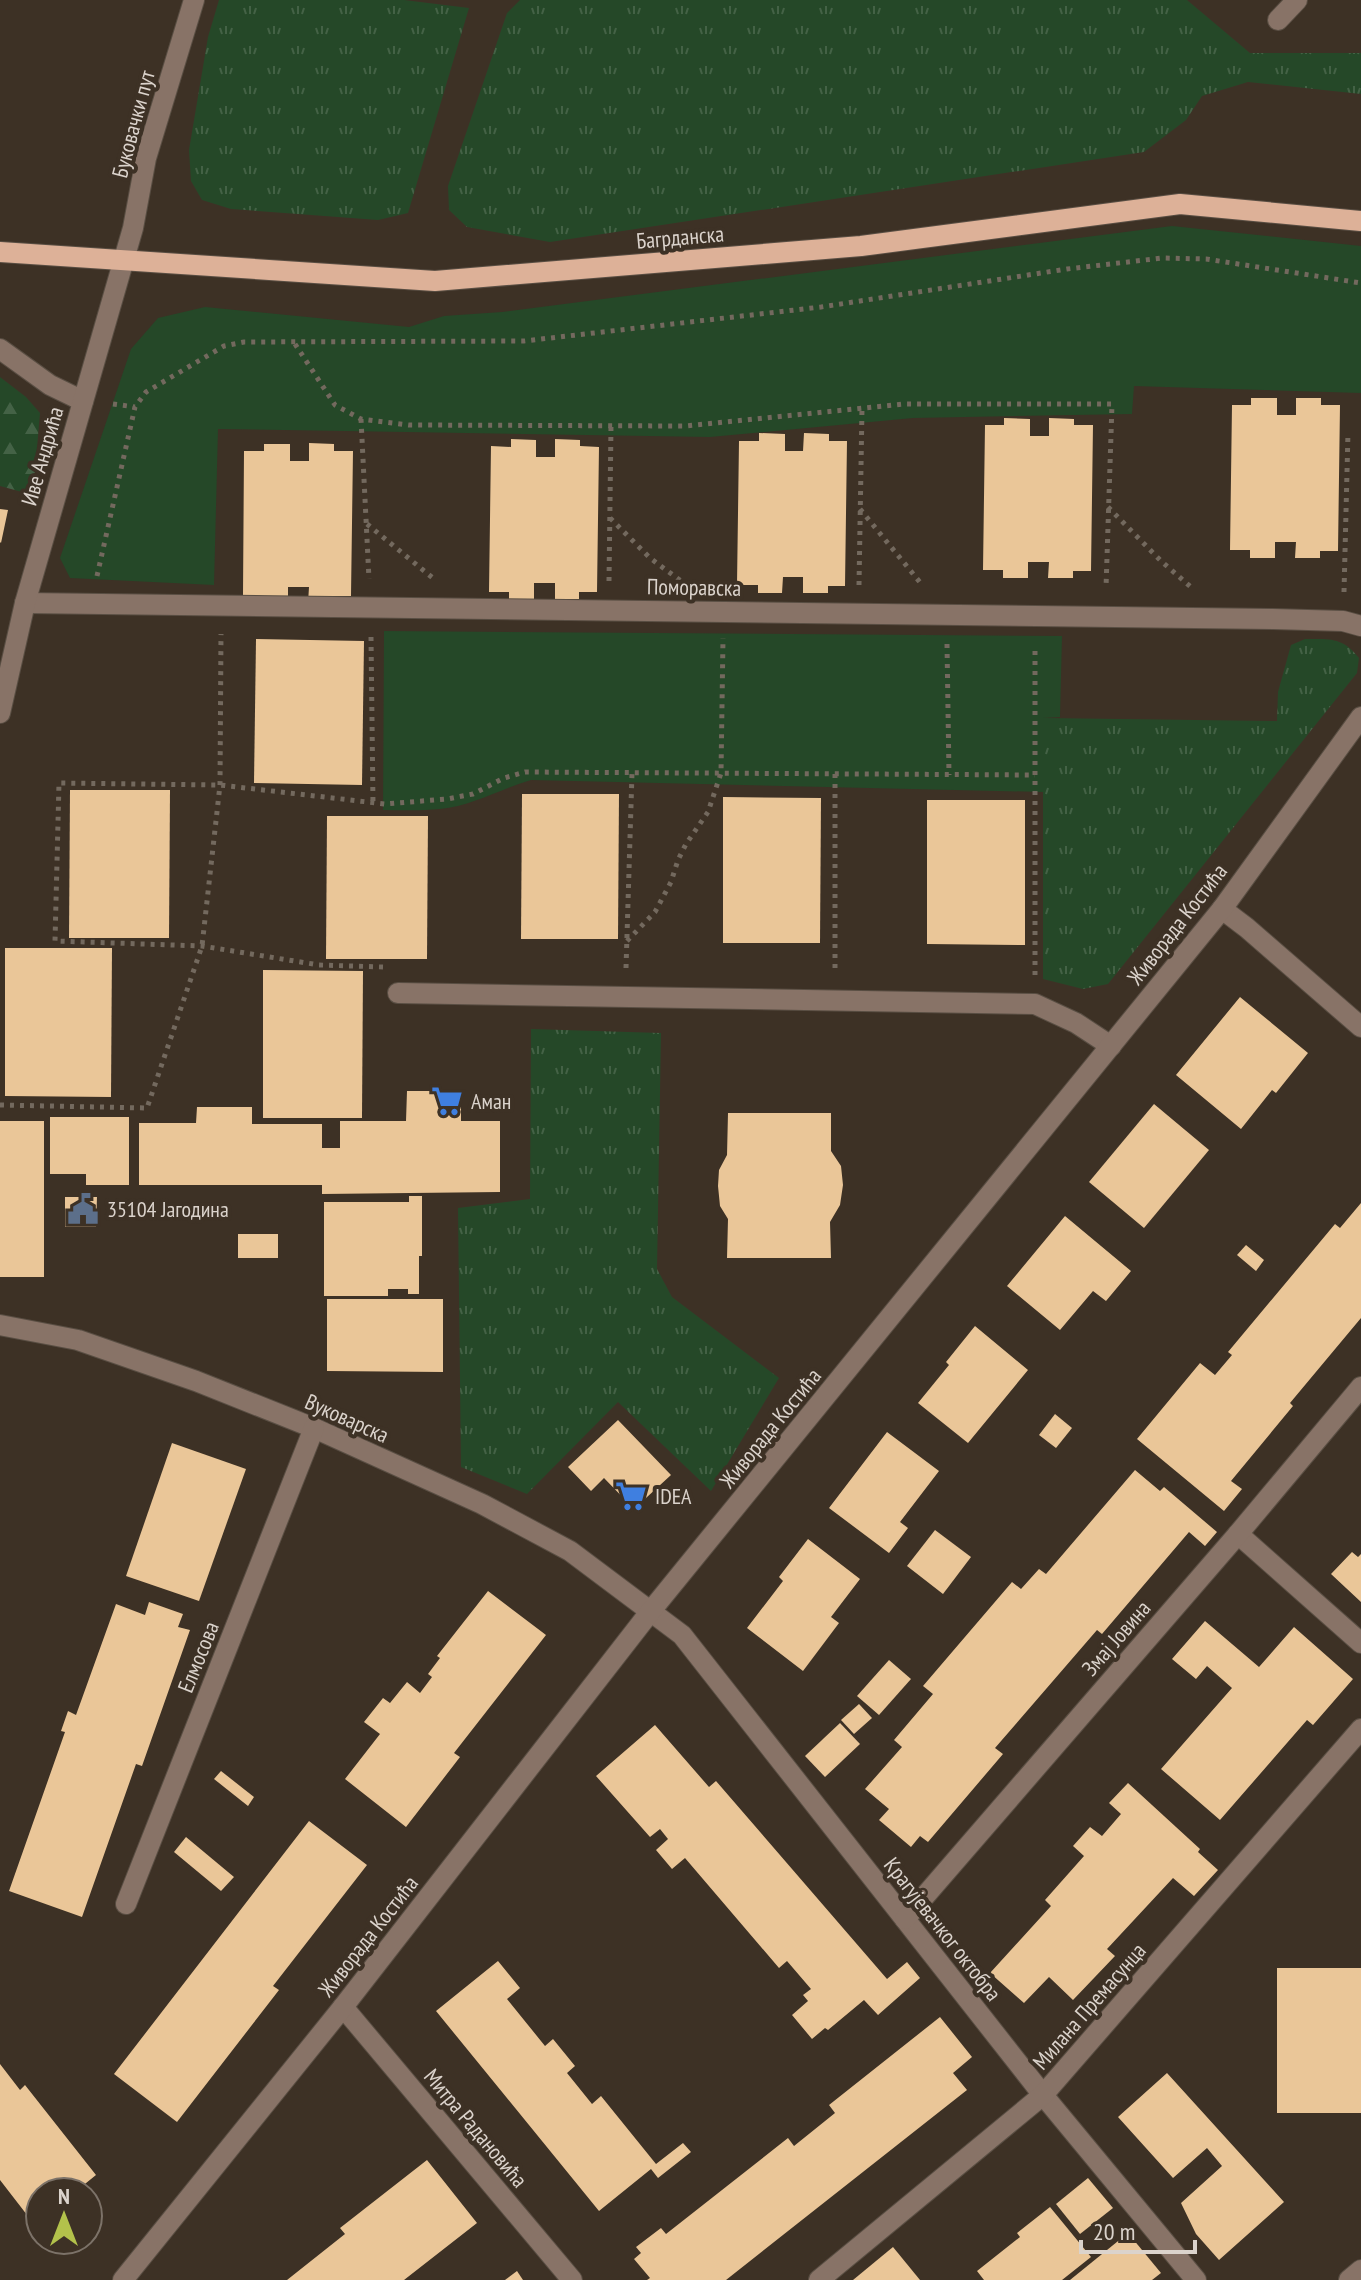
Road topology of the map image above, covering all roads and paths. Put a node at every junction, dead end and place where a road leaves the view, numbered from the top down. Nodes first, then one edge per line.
1 (194, 0) edge
2 (1297, 0) edge
3 (1278, 20) dead end
4 (1361, 221) edge
5 (0, 252) edge
6 (123, 261) junction
7 (1361, 283) edge
8 (295, 343) junction
9 (0, 349) edge
10 (83, 401) junction
11 (862, 408) junction
12 (361, 419) junction
13 (611, 426) junction
14 (1348, 432) dead end
15 (1108, 507) junction
16 (860, 509) junction
17 (610, 518) junction
18 (366, 523) junction
19 (25, 603) junction
20 (91, 604) junction
21 (222, 605) junction
22 (371, 607) junction
23 (472, 609) junction
24 (609, 610) junction
25 (723, 612) junction
26 (859, 614) junction
27 (947, 614) junction
28 (1035, 615) junction
29 (1105, 617) junction
30 (1226, 618) junction
31 (1352, 624) edge
32 (7, 655) edge
33 (0, 713) edge
34 (1361, 717) edge
35 (632, 773) junction
36 (721, 773) junction
37 (835, 774) junction
38 (949, 775) junction
39 (1035, 775) junction
40 (220, 785) junction
41 (373, 804) junction
42 (1222, 909) junction
43 (627, 941) junction
44 (202, 946) junction
45 (398, 993) joint
46 (625, 997) junction
47 (835, 1000) junction
48 (1035, 1004) junction
49 (1361, 1027) edge
50 (1111, 1046) junction
51 (0, 1105) edge
52 (0, 1325) edge
53 (1361, 1387) edge
54 (314, 1428) junction
55 (1238, 1534) junction
56 (650, 1612) junction
57 (1361, 1643) edge
58 (1361, 1729) edge
59 (126, 1904) dead end
60 (905, 1919) junction
61 (343, 2007) junction
62 (1043, 2095) junction
63 (1361, 2270) edge
64 (123, 2280) edge
65 (572, 2280) edge
66 (819, 2280) edge
67 (1196, 2280) edge
68 (1349, 2280) edge

1 - 6 street, Буковачки пут
2 - 3 street
4 - 6 main road, Багрданска
5 - 6 main road, Багрданска
6 - 10 street, Иве Андрића
7 - 8 path
8 - 12 path
8 - 20 path
9 - 10 street
10 - 19 street, Иве Андрића
11 - 13 path
11 - 15 path
11 - 16 path
12 - 13 path
12 - 18 path
13 - 17 path
14 - 31 path
15 - 29 path
15 - 30 path
16 - 26 path
16 - 27 path
17 - 24 path
17 - 25 path
18 - 22 path
18 - 23 path
19 - 20 street, Поморавска
19 - 32 street, Иве Андрића
20 - 21 street, Поморавска
21 - 22 street, Поморавска
21 - 40 path
22 - 23 street, Поморавска
22 - 41 path
23 - 24 street, Поморавска
24 - 25 street, Поморавска
25 - 26 street, Поморавска
25 - 36 path
26 - 27 street, Поморавска
27 - 28 street, Поморавска
27 - 38 path
28 - 29 street, Поморавска
28 - 39 path
29 - 30 street, Поморавска
30 - 31 street, Поморавска
32 - 33 street, Иве Андрића
34 - 42 street, Живорада Костића
35 - 36 path
35 - 41 path
35 - 43 path
36 - 37 path
36 - 43 path
37 - 38 path
37 - 47 path
38 - 39 path
39 - 48 path
40 - 41 path
40 - 44 path
40 - 44 path
42 - 49 street
42 - 50 street, Живорада Костића
43 - 46 path
44 - 45 path
44 - 51 path
45 - 46 street
46 - 47 street
47 - 48 street
48 - 50 street
50 - 56 street, Живорада Костића
52 - 54 street, Вуковарска
53 - 55 street, Змај Јовина
54 - 56 street, Вуковарска
54 - 59 street, Елмосова
55 - 57 street
55 - 60 street, Змај Јовина
56 - 60 street, Крагујевачког октобра
56 - 61 street, Живорада Костића
58 - 62 street, Милана Премасунца
60 - 62 street, Крагујевачког октобра
61 - 64 street, Живорада Костића
61 - 65 street, Митра Радановића
62 - 66 street, Милана Премасунца
62 - 67 street, Крагујевачког октобра
63 - 68 street

